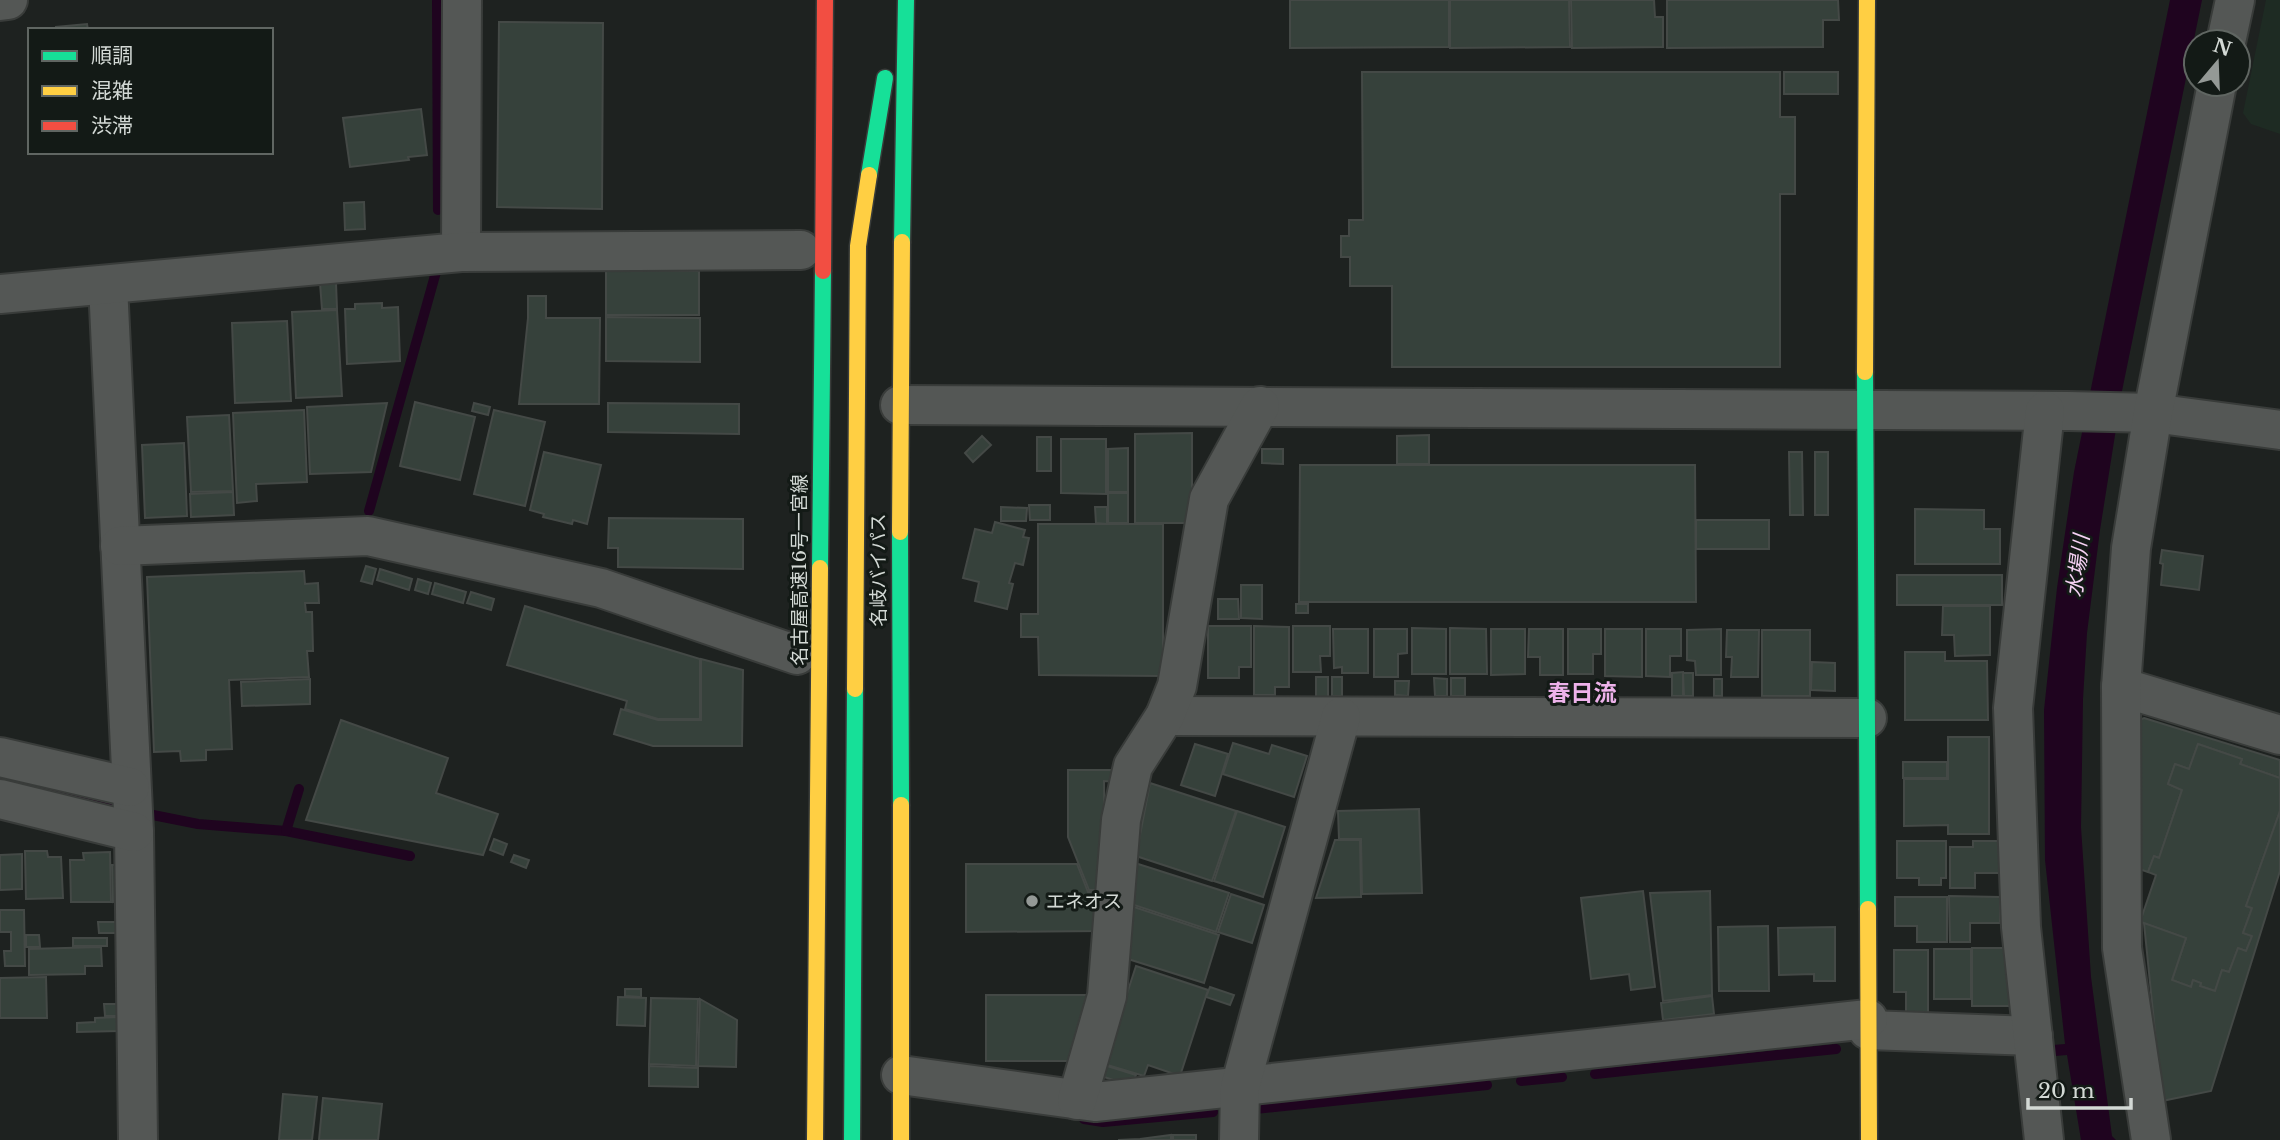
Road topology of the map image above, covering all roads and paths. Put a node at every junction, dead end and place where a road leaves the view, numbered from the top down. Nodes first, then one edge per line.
1 (8, 0) edge
2 (462, 0) edge
3 (825, 0) edge
4 (906, 0) edge
5 (1867, 0) edge
6 (2235, 0) edge
7 (0, 1) edge
8 (2229, 28) edge
9 (2214, 98) edge
10 (886, 174) dead end
11 (886, 244) dead end
12 (801, 250) dead end
13 (461, 252) junction
14 (108, 285) junction
15 (0, 294) edge
16 (900, 405) junction
17 (1260, 407) junction
18 (1865, 409) junction
19 (2056, 411) junction
20 (2142, 413) junction
21 (2280, 430) edge
22 (120, 546) junction
23 (797, 655) dead end
24 (2121, 687) junction
25 (1165, 716) junction
26 (1341, 717) junction
27 (1867, 718) junction
28 (2280, 735) edge
29 (0, 757) edge
30 (130, 787) junction
31 (0, 799) edge
32 (134, 832) junction
33 (1868, 1025) junction
34 (2034, 1036) junction
35 (901, 1075) junction
36 (1240, 1087) junction
37 (1077, 1100) junction
38 (138, 1140) edge
39 (815, 1140) edge
40 (852, 1140) edge
41 (888, 1140) edge
42 (901, 1140) edge
43 (1239, 1140) edge
44 (1869, 1140) edge
45 (2044, 1140) edge
46 (2151, 1140) edge

1 - 7 street
2 - 13 street
3 - 39 main road, 名古屋高速16号一宮線
4 - 16 main road, 名岐バイパス
5 - 18 main road
6 - 8 street
9 - 20 street
10 - 40 main road
11 - 41 main road
12 - 13 street
13 - 14 street
14 - 15 street
14 - 22 street
16 - 17 street
16 - 35 main road, 名岐バイパス
17 - 18 street
17 - 25 street
18 - 19 street
18 - 27 main road
19 - 20 street
19 - 34 street
20 - 21 street
20 - 24 street
22 - 23 street
22 - 30 street
24 - 28 street
24 - 46 street
25 - 26 street
25 - 37 street
26 - 27 street
26 - 36 street
27 - 33 main road
29 - 30 street
30 - 32 street
31 - 32 street
32 - 38 street
33 - 34 street
33 - 36 street
33 - 44 main road
34 - 45 street
35 - 37 street
35 - 42 main road, 名岐バイパス
36 - 37 street
36 - 43 street

